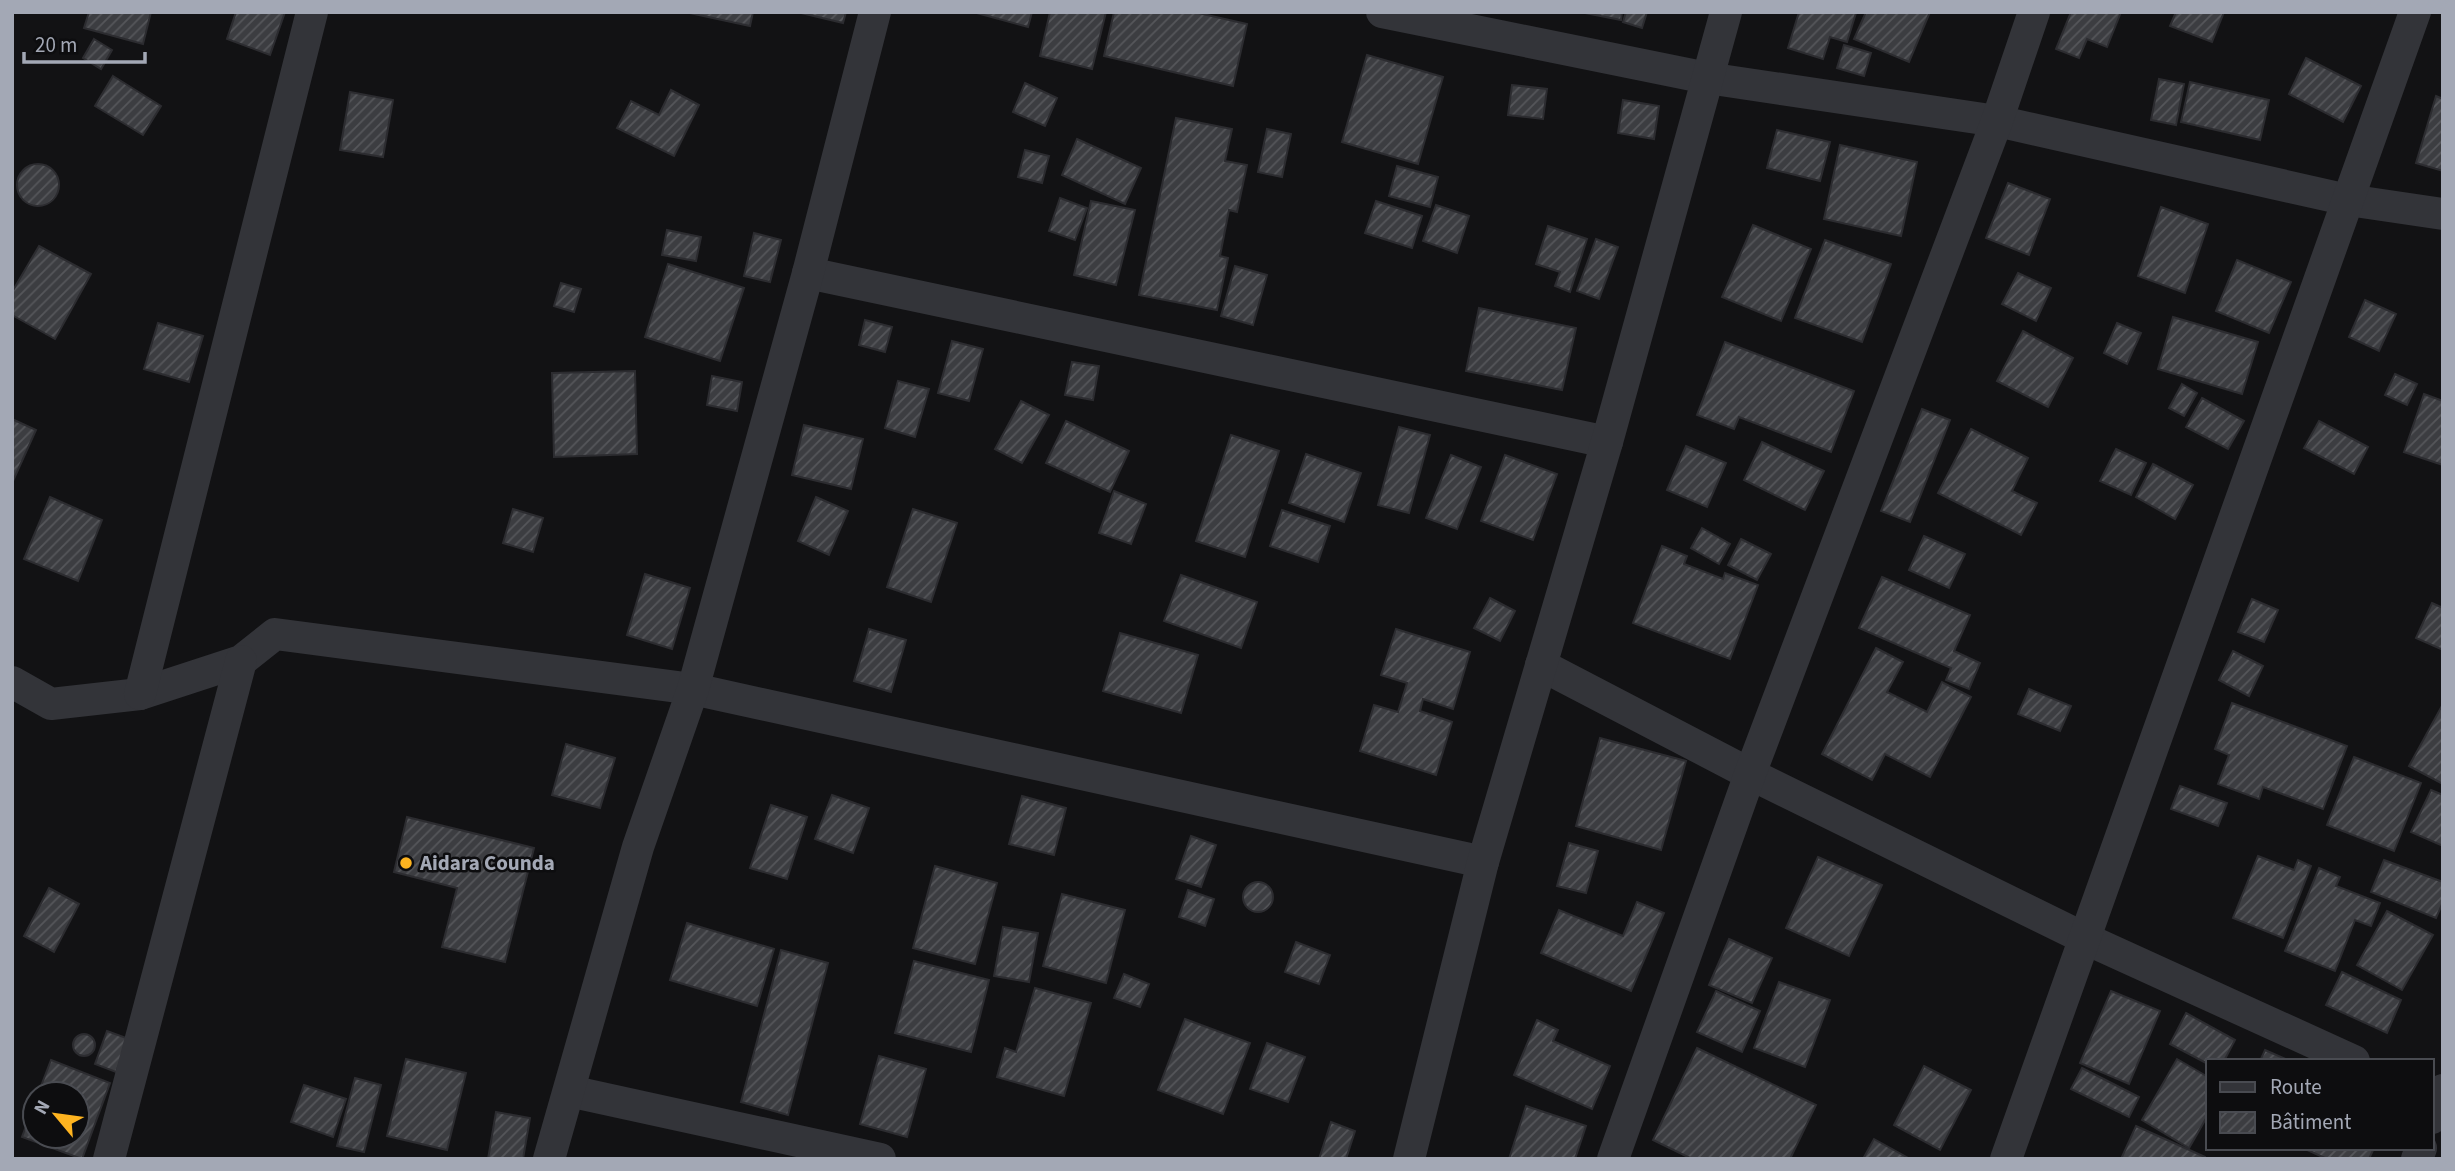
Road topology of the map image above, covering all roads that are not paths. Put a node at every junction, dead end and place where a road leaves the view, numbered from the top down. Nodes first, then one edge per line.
1 (312, 12) edge
2 (875, 12) edge
3 (1382, 12) edge
4 (1726, 12) edge
5 (2034, 12) edge
6 (2415, 12) edge
7 (1707, 78) junction
8 (1997, 121) junction
9 (2348, 200) junction
10 (2443, 214) edge
11 (808, 274) junction
12 (1607, 442) junction
13 (242, 661) junction
14 (1541, 665) junction
15 (12, 682) edge
16 (693, 689) junction
17 (140, 694) junction
18 (1750, 774) junction
19 (1483, 862) junction
20 (2086, 939) junction
21 (2350, 1059) edge
22 (569, 1091) junction
23 (108, 1159) edge
24 (549, 1159) edge
25 (880, 1159) edge
26 (1409, 1159) edge
27 (1613, 1159) edge
28 (2006, 1159) edge

1 - 17 street
2 - 11 street
3 - 7 street
4 - 7 street
5 - 8 street
6 - 9 street
7 - 8 street
7 - 12 street
8 - 9 street
8 - 18 street
9 - 10 street
9 - 20 street
11 - 12 street
11 - 16 street
12 - 14 street
13 - 16 street
13 - 17 street
13 - 23 street
14 - 18 street
14 - 19 street
15 - 17 street
16 - 19 street
16 - 22 street
18 - 20 street
18 - 27 street
19 - 26 street
20 - 21 street
20 - 28 street
22 - 24 street
22 - 25 street

